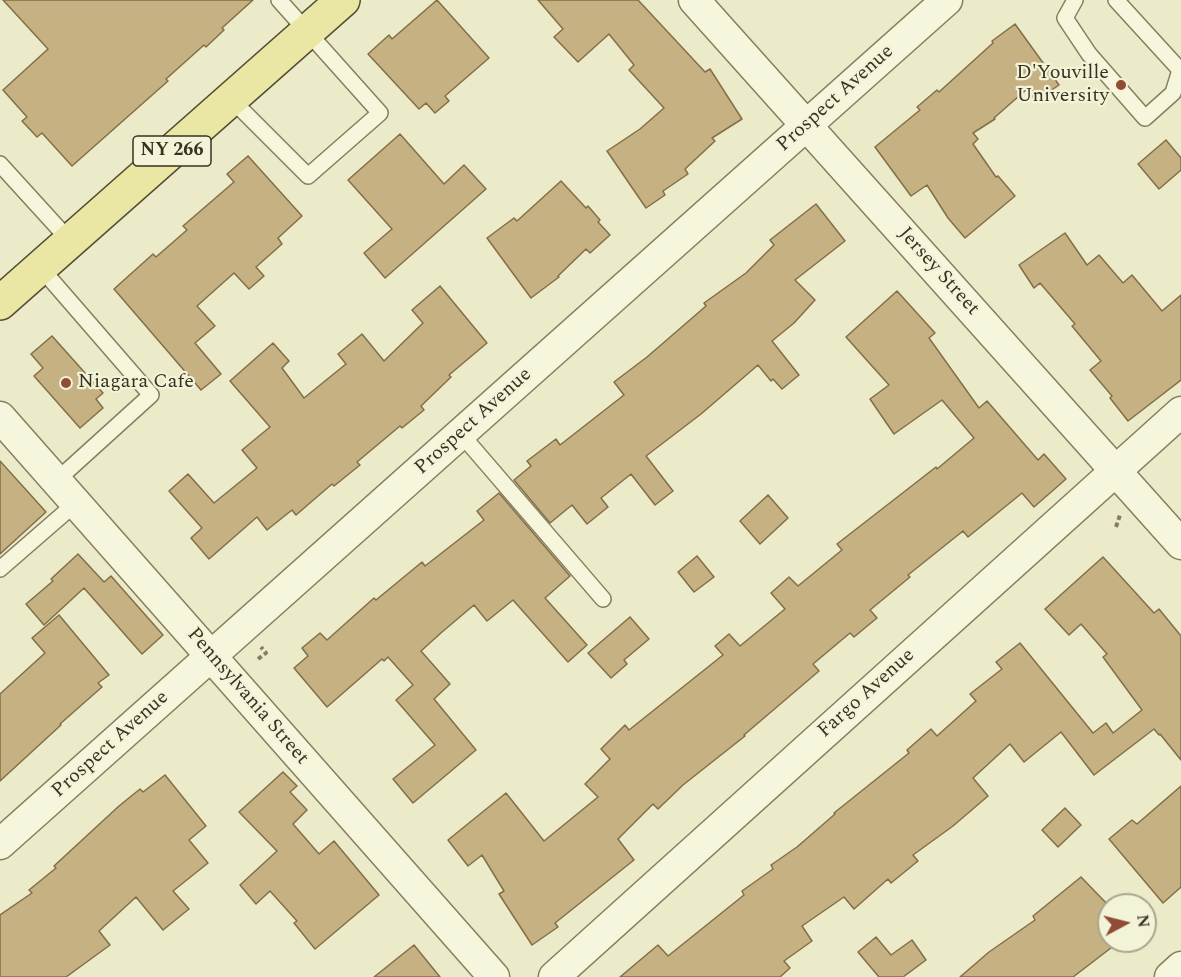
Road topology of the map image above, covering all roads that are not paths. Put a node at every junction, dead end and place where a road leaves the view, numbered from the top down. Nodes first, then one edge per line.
1 (279, 0) edge
2 (343, 0) edge
3 (694, 0) edge
4 (947, 0) edge
5 (1075, 0) edge
6 (1116, 0) edge
7 (308, 32) junction
8 (231, 99) junction
9 (806, 125) junction
10 (0, 164) edge
11 (70, 241) junction
12 (40, 267) junction
13 (0, 303) edge
14 (1181, 412) edge
15 (0, 417) edge
16 (461, 434) junction
17 (1115, 470) junction
18 (66, 492) junction
19 (1181, 544) edge
20 (0, 569) edge
21 (603, 599) dead end
22 (211, 656) junction
23 (0, 844) edge
24 (1181, 967) edge
25 (494, 977) edge
26 (554, 977) edge
27 (1170, 977) edge

1 - 7 lane
2 - 7 main road, NY 266
3 - 9 street, Jersey Street
4 - 9 street, Prospect Avenue
5 - 6 lane
7 - 8 main road, NY 266
7 - 8 lane
8 - 11 main road, NY 266
9 - 16 street, Prospect Avenue
9 - 17 street, Jersey Street
10 - 11 lane
11 - 12 main road, NY 266
12 - 13 main road, NY 266
12 - 18 lane
14 - 17 street, Fargo Avenue
15 - 18 street, Pennsylvania Street
16 - 21 lane
16 - 22 street, Prospect Avenue
17 - 19 street, Jersey Street
17 - 26 street, Fargo Avenue
18 - 20 lane
18 - 22 street, Pennsylvania Street
22 - 23 street, Prospect Avenue
22 - 25 street, Pennsylvania Street
24 - 27 street

